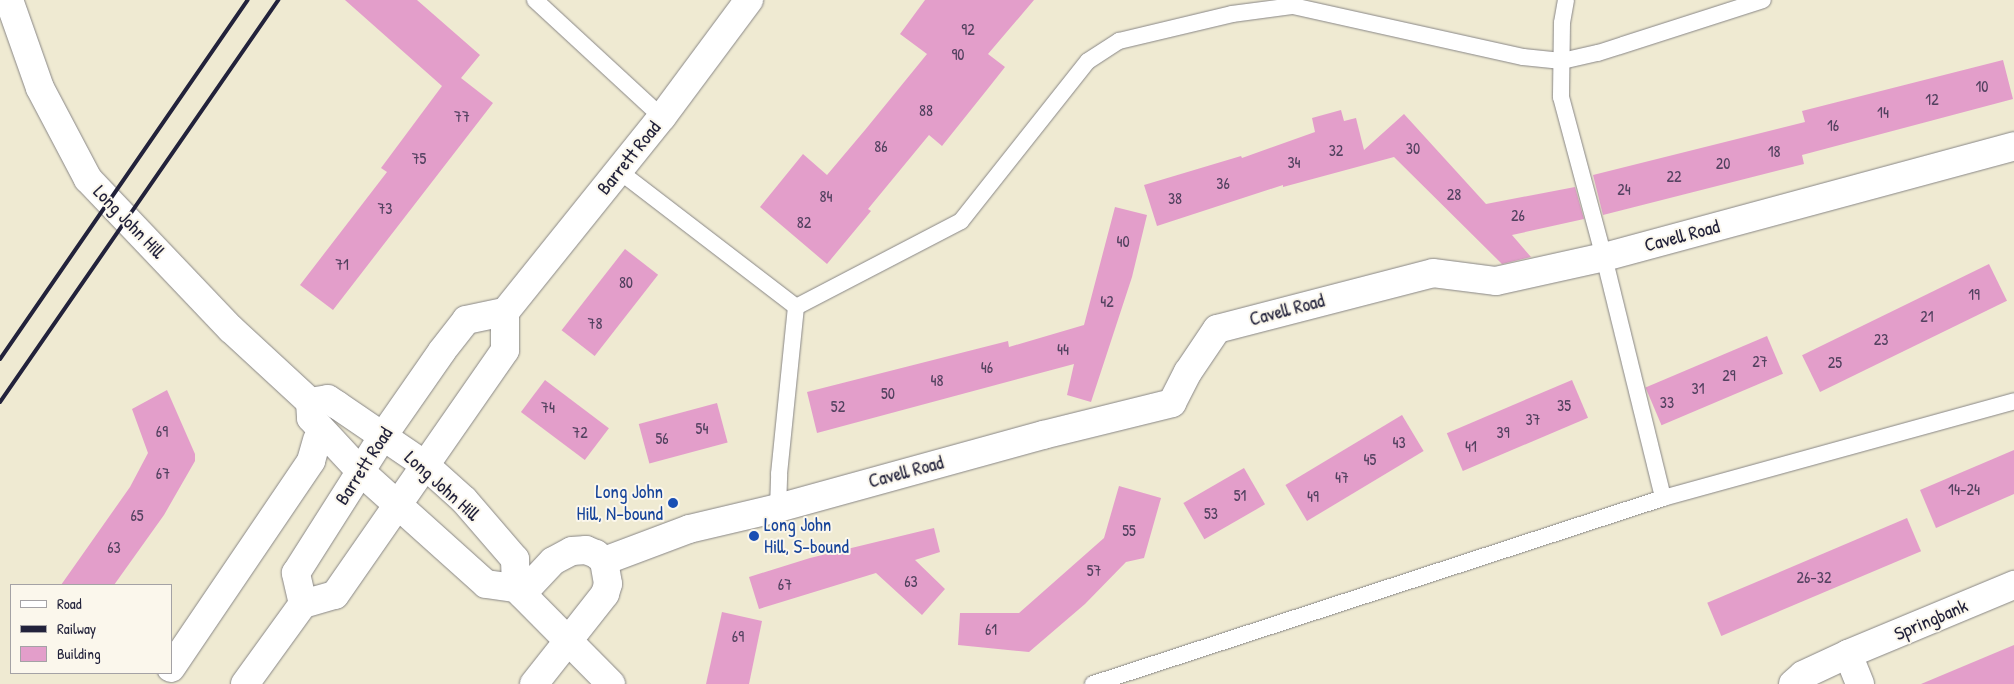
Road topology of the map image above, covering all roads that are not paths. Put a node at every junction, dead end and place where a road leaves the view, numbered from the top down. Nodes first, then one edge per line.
1 (9, 0) edge
2 (535, 0) edge
3 (748, 0) edge
4 (1566, 0) edge
5 (1763, 0) edge
6 (1562, 61) junction
7 (662, 117) junction
8 (2014, 146) edge
9 (618, 170) junction
10 (1604, 257) junction
11 (796, 307) junction
12 (505, 312) junction
13 (2014, 401) edge
14 (310, 402) junction
15 (383, 436) junction
16 (317, 440) dead end
17 (425, 465) junction
18 (360, 470) junction
19 (1663, 498) junction
20 (397, 504) junction
21 (778, 508) junction
22 (604, 561) junction
23 (2014, 585) edge
24 (518, 591) junction
25 (303, 604) junction
26 (568, 641) junction
27 (1848, 654) junction
28 (172, 667) edge
29 (245, 684) edge
30 (534, 684) edge
31 (611, 684) edge
32 (1093, 684) edge
33 (1793, 684) edge
34 (1860, 684) edge

1 - 14 main road, Long John Hill
2 - 7 lane
3 - 7 main road, Barrett Road
4 - 6 lane
5 - 6 lane
6 - 10 lane
6 - 11 lane
7 - 9 main road, Barrett Road
8 - 10 main road, Cavell Road
9 - 11 lane
9 - 12 main road, Barrett Road
10 - 19 lane
10 - 21 main road, Cavell Road
11 - 21 lane
12 - 15 main road, Barrett Road
12 - 17 main road
13 - 19 lane
14 - 15 main road, Long John Hill
14 - 18 main road, Long John Hill
15 - 17 main road, Long John Hill
15 - 18 main road, Barrett Road
16 - 28 main road
17 - 20 main road
17 - 24 main road, Long John Hill
18 - 20 main road, Long John Hill
18 - 25 main road, Barrett Road
19 - 32 lane
20 - 24 main road, Long John Hill
20 - 25 main road
21 - 22 main road, Cavell Road
22 - 24 main road
22 - 26 main road
23 - 27 main road, Springbank
24 - 26 main road
25 - 29 main road
26 - 30 main road
26 - 31 main road
27 - 33 main road, Springbank
27 - 34 main road

